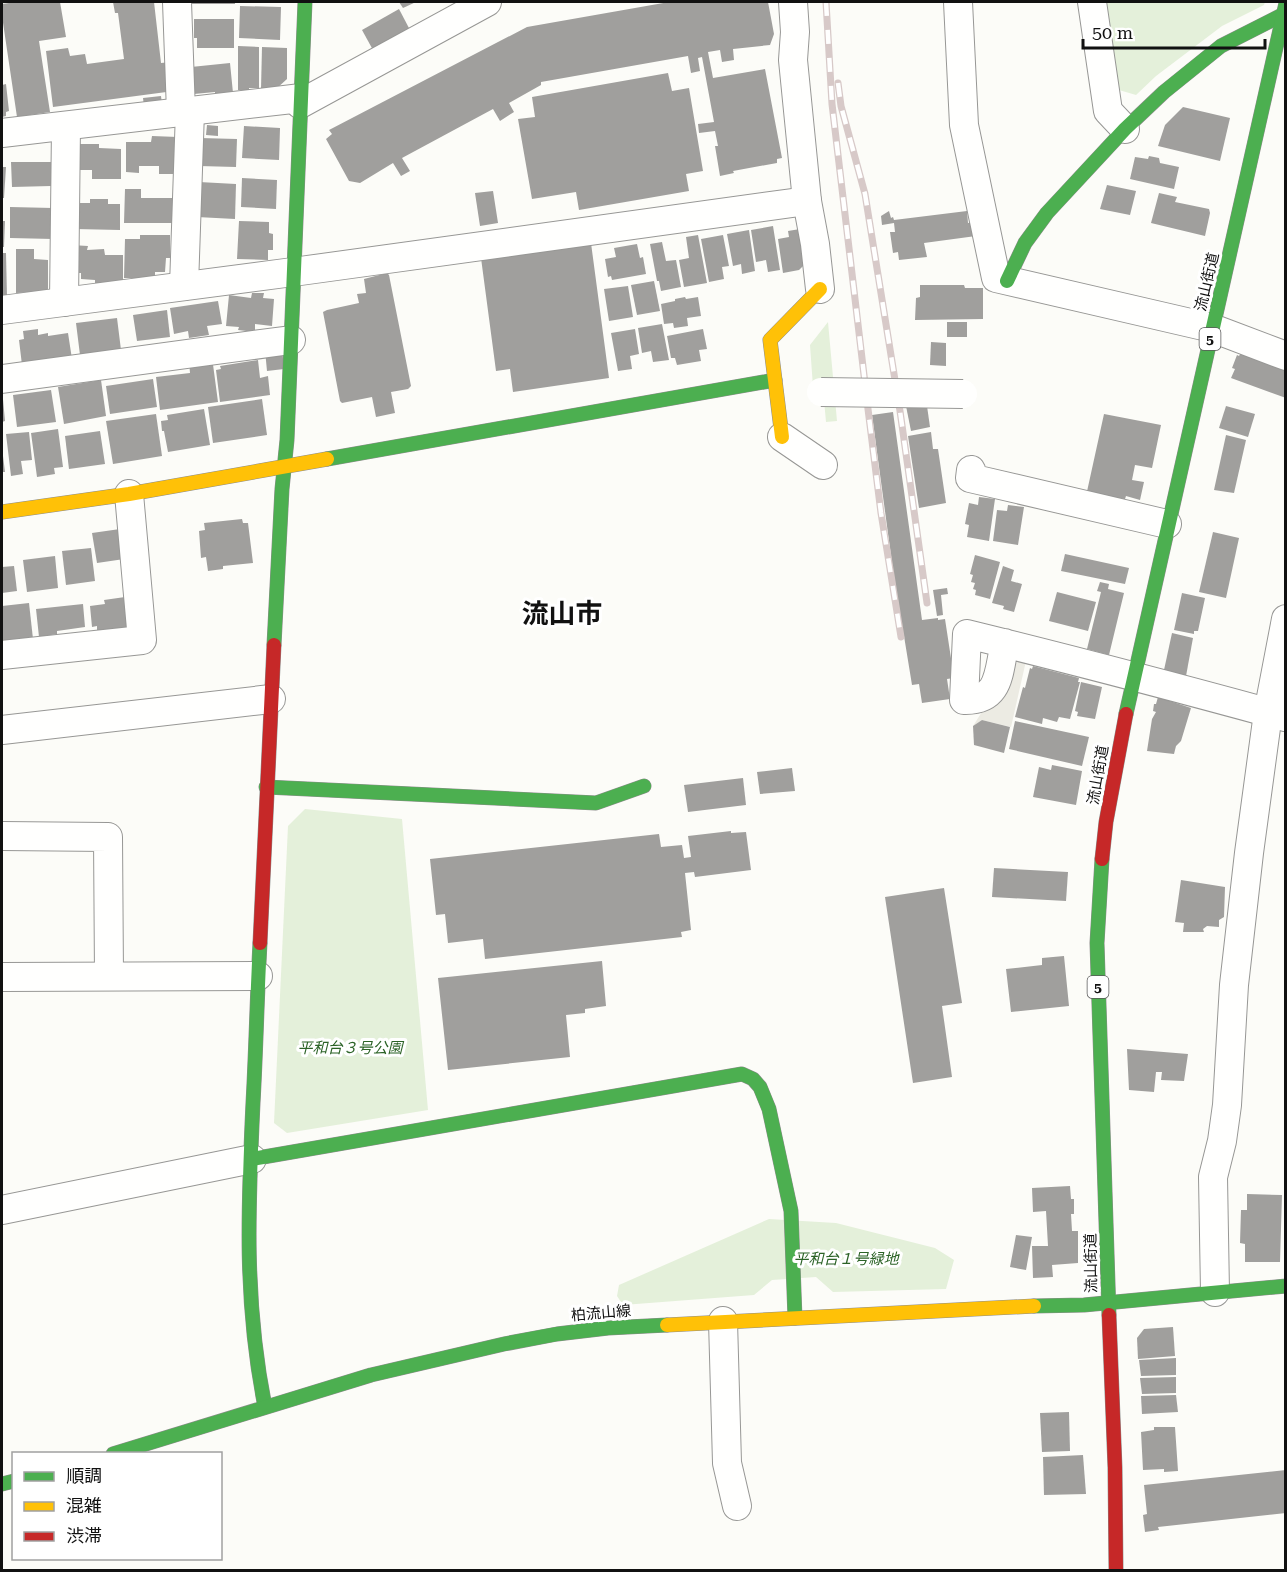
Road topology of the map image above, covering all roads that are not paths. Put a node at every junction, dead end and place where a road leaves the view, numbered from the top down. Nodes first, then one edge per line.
1 (177, 2) edge
2 (305, 2) edge
3 (487, 2) edge
4 (793, 2) edge
5 (958, 2) edge
6 (1092, 2) edge
7 (1285, 10) edge
8 (300, 101) junction
9 (185, 111) junction
10 (66, 126) junction
11 (1125, 129) junction
12 (2, 133) edge
13 (807, 201) junction
14 (293, 272) junction
15 (1014, 283) junction
16 (184, 286) junction
17 (819, 288) joint
18 (64, 303) junction
19 (2, 310) edge
20 (1212, 328) junction
21 (291, 340) junction
22 (1286, 356) edge
23 (2, 379) edge
24 (775, 380) junction
25 (821, 392) dead end
26 (963, 394) dead end
27 (782, 437) joint
28 (823, 465) dead end
29 (285, 467) junction
30 (970, 474) dead end
31 (129, 494) junction
32 (2, 512) edge
33 (1167, 524) junction
34 (1286, 619) edge
35 (1005, 644) dead end
36 (2, 656) edge
37 (1133, 676) junction
38 (271, 699) junction
39 (1277, 715) edge
40 (2, 730) edge
41 (644, 786) dead end
42 (266, 788) junction
43 (2, 836) edge
44 (109, 976) junction
45 (258, 976) junction
46 (2, 977) edge
47 (252, 1159) junction
48 (2, 1210) edge
49 (1286, 1286) edge
50 (1215, 1292) junction
51 (1108, 1302) junction
52 (795, 1318) junction
53 (723, 1322) junction
54 (265, 1407) junction
55 (120, 1452) edge
56 (737, 1506) dead end
57 (1116, 1570) edge

1 - 9 street
2 - 8 street
3 - 8 street
4 - 13 street
5 - 15 street
6 - 11 street
7 - 11 street
7 - 20 street, 流山街道 / 5
8 - 9 street
8 - 14 street
9 - 10 street
9 - 16 street
10 - 12 street
10 - 18 street
11 - 15 street
13 - 14 street
13 - 17 street
14 - 16 street
14 - 21 street
15 - 20 street
16 - 18 street
17 - 24 street
18 - 19 street
20 - 22 street
20 - 33 street, 流山街道 / 5
21 - 23 street
21 - 29 street
24 - 27 street
24 - 29 street
25 - 26 street, bridge
27 - 28 street
29 - 31 street
29 - 38 street
30 - 33 street
31 - 32 street
31 - 36 street
33 - 37 street, 流山街道 / 5
34 - 39 street
35 - 37 street
37 - 39 street
37 - 51 street, 流山街道 / 5
38 - 40 street
38 - 42 street
39 - 50 street
41 - 42 street
42 - 45 street
43 - 44 street
44 - 45 street
44 - 46 street
45 - 47 street
47 - 48 street
47 - 52 street
47 - 54 street
49 - 50 street, 柏流山線
50 - 51 street, 柏流山線
51 - 52 street, 柏流山線
51 - 57 street, 流山街道 / 5
52 - 53 street, 柏流山線
53 - 54 street, 柏流山線
53 - 56 street
54 - 55 street, 柏流山線

